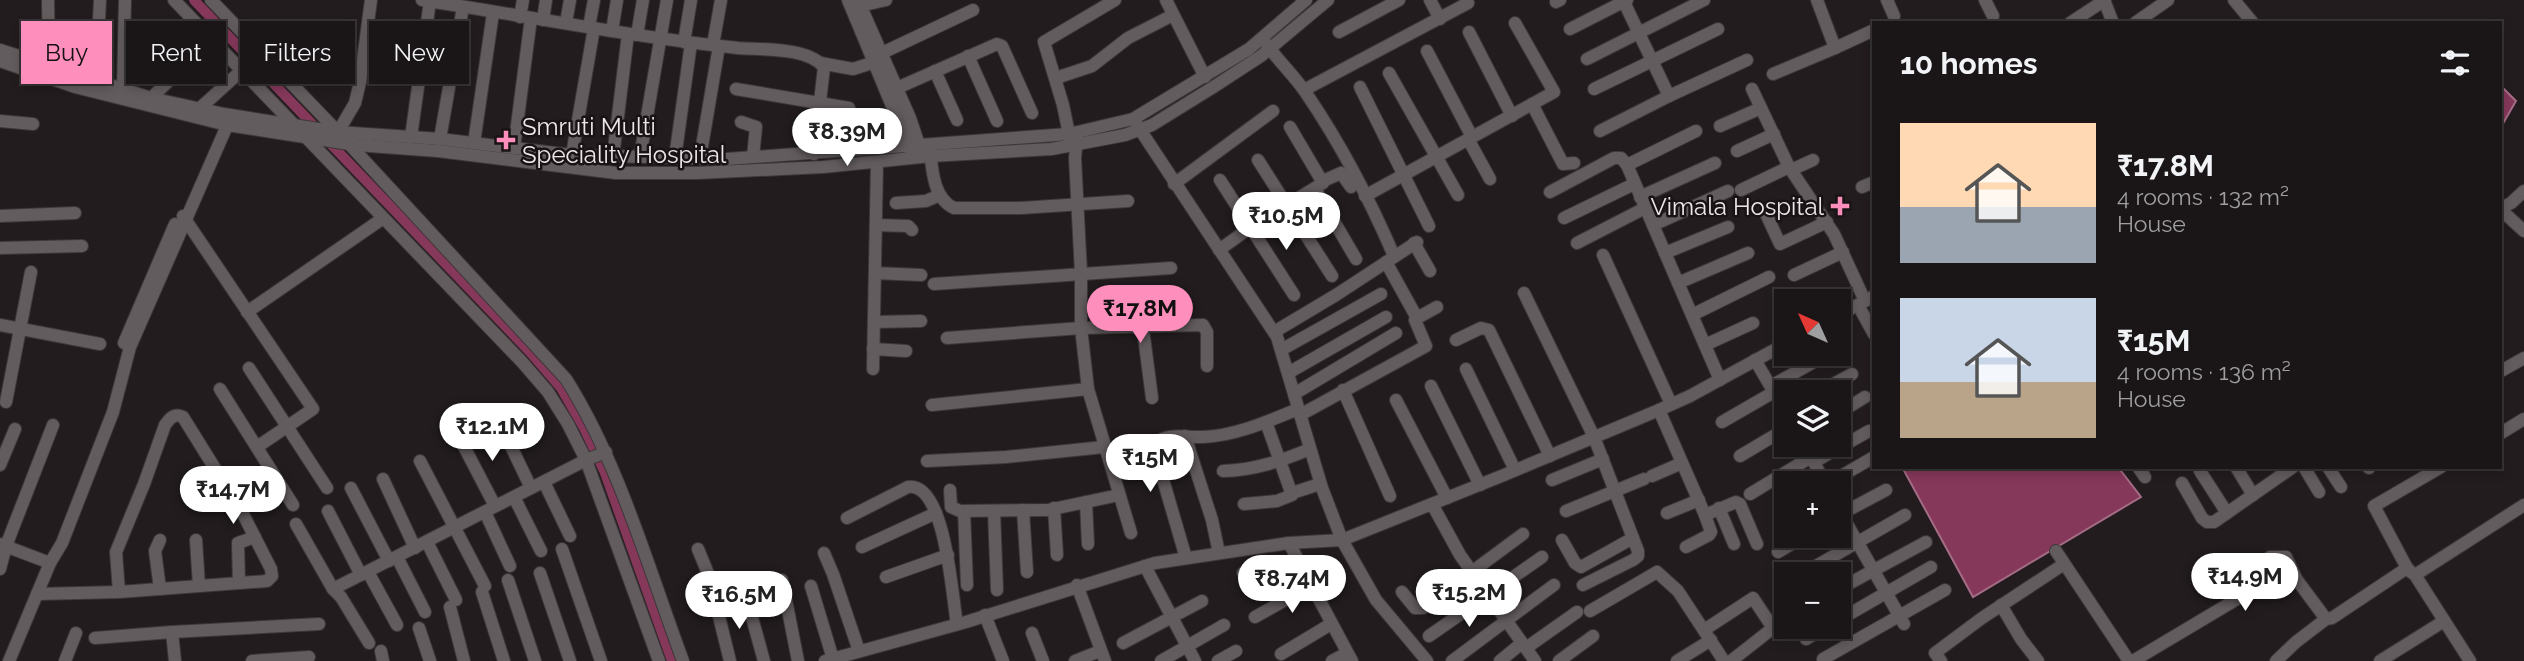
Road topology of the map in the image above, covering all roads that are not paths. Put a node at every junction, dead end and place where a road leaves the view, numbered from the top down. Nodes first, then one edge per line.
1 (48, 0) edge
2 (100, 0) edge
3 (125, 0) edge
4 (174, 0) edge
5 (211, 0) edge
6 (371, 0) edge
7 (426, 0) edge
8 (523, 0) edge
9 (546, 0) edge
10 (570, 0) edge
11 (594, 0) edge
12 (617, 0) edge
13 (643, 0) edge
14 (667, 0) edge
15 (691, 0) edge
16 (722, 0) edge
17 (848, 0) edge
18 (886, 0) edge
19 (1115, 0) edge
20 (1166, 0) edge
21 (1283, 0) edge
22 (1306, 0) edge
23 (1328, 0) edge
24 (1399, 0) edge
25 (1430, 0) edge
26 (1704, 0) edge
27 (1816, 0) edge
28 (1887, 0) edge
29 (1985, 0) edge
30 (2104, 0) edge
31 (2168, 0) edge
32 (2234, 0) edge
33 (1624, 1) edge
34 (449, 2) edge
35 (859, 3) edge
36 (1468, 3) dead end
37 (470, 5) edge
38 (496, 9) edge
39 (973, 10) dead end
40 (1294, 11) junction
41 (1173, 15) junction
42 (1894, 16) dead end
43 (1993, 16) dead end
44 (531, 18) junction
45 (1440, 19) junction
46 (48, 21) edge
47 (99, 21) edge
48 (194, 21) edge
49 (2073, 21) edge
50 (2112, 21) edge
51 (2138, 21) edge
52 (2251, 21) edge
53 (566, 23) junction
54 (1515, 23) dead end
55 (592, 28) junction
56 (1570, 29) dead end
57 (1718, 29) dead end
58 (612, 31) junction
59 (1872, 31) edge
60 (1339, 32) dead end
61 (1469, 32) dead end
62 (1639, 33) junction
63 (633, 34) junction
64 (661, 37) junction
65 (688, 42) junction
66 (1266, 43) junction
67 (716, 46) junction
68 (1835, 48) junction
69 (0, 50) edge
70 (1427, 51) dead end
71 (226, 55) edge
72 (968, 56) junction
73 (21, 57) edge
74 (878, 57) junction
75 (1587, 59) dead end
76 (1747, 60) dead end
77 (0, 61) edge
78 (1652, 61) junction
79 (820, 63) junction
80 (240, 70) edge
81 (935, 71) junction
82 (240, 72) edge
83 (1390, 73) dead end
84 (1773, 75) dead end
85 (1205, 77) junction
86 (1056, 78) junction
87 (106, 84) edge
88 (166, 84) edge
89 (254, 84) edge
90 (897, 88) junction
91 (1360, 88) dead end
92 (122, 89) junction
93 (736, 89) dead end
94 (1594, 89) dead end
95 (1752, 89) dead end
96 (1304, 90) junction
97 (1669, 96) junction
98 (151, 98) junction
99 (821, 102) junction
100 (1532, 104) junction
101 (849, 108) dead end
102 (1761, 108) junction
103 (199, 109) junction
104 (1273, 111) dead end
105 (1032, 113) dead end
106 (1512, 116) junction
107 (225, 119) junction
108 (957, 120) dead end
109 (0, 121) edge
110 (997, 121) dead end
111 (741, 122) dead end
112 (33, 124) dead end
113 (1136, 124) junction
114 (294, 125) junction
115 (1720, 126) dead end
116 (1290, 127) dead end
117 (1600, 131) dead end
118 (1696, 131) dead end
119 (338, 132) junction
120 (1774, 134) junction
121 (304, 136) junction
122 (411, 137) junction
123 (1074, 138) junction
124 (1470, 138) junction
125 (440, 139) junction
126 (474, 143) junction
127 (348, 144) junction
128 (513, 148) junction
129 (921, 151) junction
130 (1737, 152) dead end
131 (814, 154) junction
132 (572, 155) junction
133 (613, 157) junction
134 (640, 157) junction
135 (753, 157) junction
136 (1437, 157) junction
137 (675, 158) junction
138 (700, 158) junction
139 (1258, 160) dead end
140 (1813, 160) dead end
141 (877, 162) junction
142 (1574, 163) dead end
143 (1715, 163) dead end
144 (1627, 165) junction
145 (1790, 169) junction
146 (1403, 175) junction
147 (1490, 179) dead end
148 (1220, 180) dead end
149 (1174, 184) junction
150 (1634, 184) junction
151 (1319, 185) junction
152 (2524, 191) edge
153 (1550, 192) dead end
154 (940, 195) junction
155 (1458, 195) dead end
156 (1365, 196) junction
157 (1128, 201) dead end
158 (896, 203) dead end
159 (1643, 203) junction
160 (1077, 205) junction
161 (1288, 205) junction
162 (2502, 208) edge
163 (2502, 210) edge
164 (75, 213) dead end
165 (0, 216) edge
166 (183, 216) junction
167 (1767, 216) dead end
168 (1564, 218) dead end
169 (382, 219) junction
170 (1370, 221) dead end
171 (1827, 222) junction
172 (876, 225) junction
173 (1653, 225) junction
174 (1429, 226) dead end
175 (1251, 227) junction
176 (1728, 227) dead end
177 (912, 230) dead end
178 (2524, 231) edge
179 (1577, 243) dead end
180 (82, 246) dead end
181 (0, 248) edge
182 (1219, 250) junction
183 (1843, 252) junction
184 (1665, 253) junction
185 (1748, 253) dead end
186 (1603, 255) dead end
187 (1356, 259) dead end
188 (1390, 259) junction
189 (1171, 268) dead end
190 (1430, 271) dead end
191 (31, 272) dead end
192 (1081, 273) junction
193 (875, 274) junction
194 (920, 275) dead end
195 (1794, 275) dead end
196 (1332, 276) dead end
197 (1769, 277) dead end
198 (1678, 283) junction
199 (934, 284) dead end
200 (1524, 293) dead end
201 (1381, 294) dead end
202 (1294, 295) dead end
203 (1866, 301) edge
204 (1437, 307) dead end
205 (247, 312) junction
206 (1692, 315) junction
207 (1386, 317) dead end
208 (1417, 317) junction
209 (921, 321) dead end
210 (874, 322) junction
211 (1753, 323) dead end
212 (0, 325) edge
213 (1872, 326) edge
214 (1081, 328) junction
215 (21, 329) junction
216 (1143, 329) junction
217 (1275, 332) junction
218 (1396, 333) dead end
219 (947, 338) dead end
220 (1456, 340) dead end
221 (100, 344) dead end
222 (1705, 345) junction
223 (873, 349) junction
224 (1281, 350) junction
225 (1774, 350) edge
226 (906, 352) dead end
227 (2524, 358) edge
228 (1755, 360) junction
229 (1207, 366) dead end
230 (1809, 366) edge
231 (249, 368) dead end
232 (873, 369) dead end
233 (1466, 369) dead end
234 (2502, 370) edge
235 (1288, 373) junction
236 (1852, 374) dead end
237 (1720, 380) junction
238 (1841, 380) edge
239 (1431, 386) dead end
240 (220, 388) dead end
241 (1088, 389) junction
242 (1772, 389) junction
243 (1343, 390) junction
244 (1774, 392) edge
245 (1294, 394) junction
246 (1865, 397) dead end
247 (1152, 398) dead end
248 (1396, 400) dead end
249 (6, 402) dead end
250 (932, 405) dead end
251 (1851, 406) edge
252 (1665, 407) junction
253 (1299, 412) junction
254 (497, 417) dead end
255 (2524, 419) edge
256 (1266, 422) junction
257 (1722, 422) dead end
258 (53, 425) dead end
259 (289, 427) junction
260 (15, 429) dead end
261 (1869, 431) dead end
262 (2502, 432) edge
263 (458, 435) dead end
264 (1185, 436) junction
265 (1774, 436) edge
266 (1594, 437) junction
267 (257, 447) junction
268 (1104, 447) junction
269 (1310, 449) junction
270 (606, 452) junction
271 (1550, 456) junction
272 (1740, 456) dead end
273 (1811, 457) edge
274 (1872, 458) edge
275 (1603, 459) junction
276 (586, 460) junction
277 (1281, 460) junction
278 (1813, 460) junction
279 (420, 461) dead end
280 (927, 461) dead end
281 (1682, 463) junction
282 (0, 465) edge
283 (2237, 469) edge
284 (2290, 469) edge
285 (2305, 469) edge
286 (2329, 469) edge
287 (2438, 469) edge
288 (1515, 470) junction
289 (1223, 471) dead end
290 (1820, 471) edge
291 (1849, 471) edge
292 (2200, 471) dead end
293 (383, 479) dead end
294 (1552, 480) dead end
295 (544, 482) junction
296 (1320, 484) junction
297 (2182, 484) dead end
298 (1480, 485) junction
299 (2341, 487) dead end
300 (327, 488) dead end
301 (351, 488) dead end
302 (531, 488) junction
303 (1886, 489) dead end
304 (950, 491) dead end
305 (1615, 491) junction
306 (2319, 492) dead end
307 (1292, 493) junction
308 (1750, 494) dead end
309 (1119, 495) junction
310 (2253, 495) junction
311 (1390, 496) dead end
312 (514, 497) junction
313 (1447, 498) junction
314 (1699, 500) junction
315 (1086, 502) junction
316 (1244, 504) dead end
317 (1433, 504) junction
318 (293, 505) dead end
319 (2524, 505) edge
320 (1851, 507) edge
321 (1054, 508) junction
322 (1719, 508) junction
323 (490, 509) junction
324 (1023, 510) junction
325 (328, 511) dead end
326 (964, 511) junction
327 (994, 511) junction
328 (1566, 511) dead end
329 (936, 513) junction
330 (1667, 513) dead end
331 (2227, 513) junction
332 (1705, 515) junction
333 (1905, 515) dead end
334 (846, 518) dead end
335 (296, 524) dead end
336 (455, 527) junction
337 (1851, 530) edge
338 (1131, 533) dead end
339 (1523, 534) dead end
340 (570, 536) dead end
341 (255, 537) junction
342 (1633, 538) junction
343 (160, 540) dead end
344 (196, 540) dead end
345 (1342, 540) junction
346 (1562, 540) dead end
347 (1858, 541) junction
348 (1926, 542) dead end
349 (1289, 543) junction
350 (1088, 544) dead end
351 (1734, 544) dead end
352 (1757, 544) dead end
353 (3, 545) edge
354 (421, 545) junction
355 (862, 547) dead end
356 (1686, 547) dead end
357 (698, 548) dead end
358 (1785, 548) edge
359 (562, 549) dead end
360 (541, 551) dead end
361 (2056, 551) dead end
362 (1778, 552) dead end
363 (824, 553) dead end
364 (1219, 554) junction
365 (948, 555) junction
366 (1057, 555) dead end
367 (1542, 557) dead end
368 (1186, 558) junction
369 (52, 559) junction
370 (393, 559) junction
371 (1822, 562) edge
372 (2064, 564) junction
373 (1145, 566) junction
374 (1303, 566) junction
375 (1931, 567) dead end
376 (0, 569) edge
377 (1874, 570) junction
378 (1027, 572) dead end
379 (2411, 572) junction
380 (365, 573) junction
381 (540, 573) dead end
382 (1243, 573) dead end
383 (1473, 573) junction
384 (886, 577) dead end
385 (782, 580) dead end
386 (1851, 582) edge
387 (240, 583) junction
388 (967, 585) dead end
389 (1077, 585) junction
390 (1312, 585) junction
391 (1554, 585) dead end
392 (1583, 585) dead end
393 (199, 586) junction
394 (811, 586) dead end
395 (160, 589) junction
396 (333, 589) junction
397 (998, 590) dead end
398 (1945, 590) dead end
399 (119, 592) junction
400 (745, 592) dead end
401 (1402, 592) dead end
402 (1887, 593) junction
403 (37, 594) junction
404 (1489, 594) junction
405 (1202, 601) dead end
406 (2001, 605) junction
407 (425, 612) dead end
408 (1851, 613) edge
409 (985, 615) junction
410 (1171, 616) junction
411 (1255, 617) dead end
412 (2326, 619) junction
413 (1507, 620) junction
414 (1902, 620) junction
415 (2444, 621) junction
416 (319, 624) dead end
417 (957, 624) junction
418 (1331, 624) junction
419 (397, 625) dead end
420 (1224, 625) dead end
421 (419, 628) dead end
422 (172, 632) junction
423 (76, 633) dead end
424 (1032, 633) dead end
425 (1708, 635) junction
426 (1429, 636) dead end
427 (1593, 636) dead end
428 (95, 638) dead end
429 (369, 643) dead end
430 (1123, 643) dead end
431 (1187, 646) junction
432 (1524, 646) junction
433 (1236, 651) dead end
434 (859, 652) junction
435 (1281, 654) dead end
436 (1102, 656) edge
437 (309, 657) dead end
438 (1349, 657) edge
439 (1823, 659) edge
440 (829, 660) edge
441 (9, 661) edge
442 (65, 661) edge
443 (175, 661) edge
444 (252, 661) edge
445 (430, 661) edge
446 (464, 661) edge
447 (503, 661) edge
448 (535, 661) edge
449 (570, 661) edge
450 (601, 661) edge
451 (660, 661) edge
452 (683, 661) edge
453 (730, 661) edge
454 (764, 661) edge
455 (798, 661) edge
456 (1003, 661) edge
457 (1043, 661) edge
458 (1075, 661) edge
459 (1161, 661) edge
460 (1195, 661) edge
461 (1218, 661) edge
462 (1332, 661) edge
463 (1427, 661) edge
464 (1451, 661) edge
465 (1500, 661) edge
466 (1535, 661) edge
467 (1559, 661) edge
468 (1676, 661) edge
469 (1724, 661) edge
470 (1731, 661) edge
471 (1941, 661) edge
472 (2038, 661) edge
473 (2131, 661) edge
474 (2276, 661) edge
475 (2380, 661) edge
476 (2469, 661) edge

1 - 46 street
2 - 47 street
3 - 92 street
4 - 48 street
5 - 119 street
6 - 119 street
7 - 34 street
7 - 122 street
8 - 44 street
9 - 44 street
10 - 53 street
11 - 55 street
12 - 58 street
13 - 63 street
14 - 64 street
15 - 65 street
16 - 67 street
17 - 74 street
18 - 35 street
19 - 86 street
20 - 41 street
21 - 40 street
22 - 40 street
23 - 66 street
24 - 60 street
25 - 45 street
26 - 62 street
27 - 68 street
28 - 42 street
29 - 43 street
30 - 49 street
30 - 50 street
31 - 51 street
32 - 52 street
33 - 56 street
33 - 62 street
34 - 37 street
35 - 74 street
36 - 45 street
37 - 38 street
37 - 125 street
38 - 44 street
38 - 126 street
39 - 74 street
40 - 66 street
41 - 85 street
41 - 86 street
44 - 53 street
44 - 128 street
45 - 96 street
53 - 55 street
54 - 100 street
55 - 58 street
55 - 132 street
57 - 78 street
58 - 63 street
59 - 68 street
61 - 106 street
62 - 75 street
62 - 78 street
63 - 64 street
63 - 133 street
64 - 65 street
64 - 134 street
65 - 67 street
65 - 137 street
66 - 85 street
66 - 96 street
66 - 113 street
67 - 79 street
67 - 138 street
68 - 84 street
69 - 73 street
70 - 124 street
71 - 80 street
72 - 81 street
72 - 105 street
72 - 110 street
74 - 79 street
74 - 90 street
74 - 129 street
76 - 97 street
77 - 107 street
78 - 94 street
78 - 97 street
79 - 99 street
81 - 90 street
81 - 108 street
82 - 103 street
83 - 136 street
85 - 113 street
86 - 123 street
87 - 92 street
88 - 98 street
89 - 114 street
90 - 129 street
91 - 146 street
92 - 98 street
93 - 99 street
95 - 102 street
96 - 156 street
97 - 117 street
98 - 103 street
99 - 101 street
99 - 131 street
100 - 106 street
100 - 142 street
102 - 115 street
102 - 120 street
103 - 107 street
104 - 149 street
106 - 124 street
107 - 114 street
107 - 121 street
107 - 166 street
109 - 112 street
111 - 135 street
113 - 123 street
113 - 149 street
114 - 119 street
114 - 121 street
116 - 151 street
118 - 144 street
119 - 122 street
119 - 127 street
120 - 130 street
120 - 145 street
121 - 127 street
121 - 169 street
122 - 125 street
123 - 129 street
123 - 160 street
124 - 136 street
124 - 147 street
125 - 126 street
126 - 128 street
127 - 141 street
127 - 270 street
128 - 132 street
129 - 131 street
129 - 141 street
129 - 154 street
131 - 135 street
132 - 133 street
133 - 134 street
134 - 137 street
135 - 138 street
136 - 146 street
136 - 155 street
137 - 138 street
139 - 161 street
140 - 145 street
141 - 172 street
143 - 159 street
144 - 150 street
144 - 153 street
145 - 171 street
145 - 173 street
146 - 156 street
146 - 174 street
148 - 175 street
149 - 182 street
150 - 159 street
150 - 168 street
151 - 161 street
151 - 170 street
151 - 187 street
152 - 162 street
154 - 158 street
154 - 160 street
156 - 188 street
157 - 160 street
159 - 173 street
159 - 179 street
160 - 192 street
161 - 175 street
161 - 196 street
163 - 178 street
164 - 165 street
166 - 205 street
166 - 369 street
167 - 171 street
169 - 205 street
169 - 276 street
171 - 183 street
172 - 177 street
172 - 193 street
173 - 184 street
175 - 182 street
175 - 202 street
176 - 184 street
180 - 181 street
182 - 217 street
183 - 195 street
183 - 203 street
184 - 198 street
185 - 198 street
186 - 252 street
188 - 190 street
188 - 208 street
188 - 217 street
189 - 192 street
191 - 215 street
192 - 199 street
192 - 214 street
193 - 194 street
193 - 210 street
197 - 206 street
198 - 206 street
200 - 266 street
201 - 224 street
203 - 213 street
204 - 208 street
205 - 259 street
206 - 222 street
207 - 235 street
208 - 243 street
209 - 210 street
210 - 223 street
211 - 222 street
212 - 215 street
214 - 216 street
214 - 219 street
214 - 241 street
215 - 221 street
215 - 249 street
216 - 229 street
216 - 247 street
217 - 224 street
218 - 245 street
220 - 271 street
222 - 237 street
223 - 226 street
223 - 232 street
224 - 235 street
225 - 228 street
227 - 234 street
228 - 237 street
228 - 242 street
230 - 242 street
231 - 259 street
233 - 288 street
235 - 245 street
236 - 238 street
237 - 252 street
239 - 298 street
240 - 267 street
241 - 250 street
241 - 268 street
242 - 244 street
242 - 257 street
243 - 253 street
243 - 311 street
245 - 253 street
246 - 251 street
248 - 313 street
252 - 266 street
252 - 281 street
253 - 256 street
253 - 269 street
254 - 302 street
255 - 262 street
256 - 264 street
256 - 277 street
258 - 353 street
259 - 267 street
259 - 300 street
260 - 282 street
261 - 278 street
263 - 323 street
264 - 364 street
264 - 368 street
265 - 272 street
266 - 271 street
266 - 275 street
267 - 318 street
268 - 280 street
268 - 309 street
269 - 277 street
269 - 296 street
270 - 276 street
270 - 452 street
271 - 288 street
273 - 278 street
274 - 291 street
275 - 294 street
275 - 305 street
276 - 295 street
276 - 451 street
277 - 289 street
277 - 307 street
278 - 290 street
278 - 308 street
279 - 336 street
281 - 305 street
281 - 314 street
283 - 310 street
284 - 310 street
285 - 306 street
286 - 299 street
287 - 379 street
288 - 298 street
292 - 331 street
293 - 354 street
295 - 302 street
295 - 340 street
296 - 307 street
296 - 345 street
297 - 331 street
298 - 313 street
301 - 370 street
302 - 312 street
303 - 320 street
304 - 326 street
305 - 328 street
305 - 342 street
307 - 316 street
309 - 315 street
309 - 338 street
310 - 331 street
312 - 323 street
312 - 360 street
313 - 317 street
314 - 330 street
314 - 332 street
315 - 321 street
315 - 350 street
317 - 345 street
317 - 383 street
319 - 379 street
321 - 324 street
321 - 366 street
322 - 332 street
322 - 351 street
322 - 352 street
323 - 336 street
323 - 448 street
324 - 327 street
324 - 378 street
325 - 380 street
326 - 327 street
326 - 388 street
327 - 397 street
329 - 334 street
329 - 355 street
329 - 365 street
332 - 356 street
333 - 347 street
335 - 396 street
336 - 354 street
336 - 447 street
337 - 347 street
339 - 383 street
341 - 387 street
341 - 387 street
341 - 399 street
342 - 346 street
342 - 392 street
343 - 395 street
344 - 393 street
345 - 349 street
345 - 463 street
347 - 371 street
347 - 377 street
348 - 377 street
349 - 364 street
349 - 374 street
353 - 369 street
353 - 376 street
354 - 370 street
354 - 446 street
357 - 453 street
358 - 362 street
359 - 450 street
361 - 372 street
363 - 434 street
364 - 368 street
365 - 384 street
365 - 417 street
367 - 404 street
368 - 373 street
369 - 403 street
370 - 380 street
370 - 407 street
372 - 406 street
372 - 473 street
373 - 389 street
373 - 410 street
374 - 382 street
374 - 390 street
375 - 402 street
377 - 386 street
377 - 402 street
379 - 412 street
379 - 415 street
380 - 396 street
380 - 419 street
381 - 449 street
383 - 401 street
383 - 404 street
385 - 455 street
387 - 393 street
389 - 409 street
389 - 436 street
390 - 411 street
390 - 418 street
391 - 413 street
393 - 395 street
394 - 440 street
395 - 399 street
396 - 429 street
398 - 414 street
399 - 403 street
400 - 454 street
402 - 408 street
402 - 414 street
403 - 441 street
404 - 413 street
404 - 426 street
405 - 410 street
406 - 471 street
406 - 472 street
409 - 417 street
409 - 456 street
410 - 430 street
410 - 431 street
412 - 473 street
412 - 474 street
413 - 432 street
413 - 464 street
414 - 439 street
415 - 475 street
415 - 476 street
416 - 422 street
417 - 434 street
418 - 435 street
418 - 438 street
420 - 431 street
421 - 445 street
422 - 428 street
422 - 443 street
423 - 442 street
424 - 457 street
425 - 432 street
425 - 468 street
425 - 469 street
425 - 470 street
427 - 467 street
431 - 459 street
431 - 460 street
432 - 465 street
432 - 466 street
433 - 461 street
434 - 440 street
436 - 458 street
437 - 444 street
438 - 462 street

